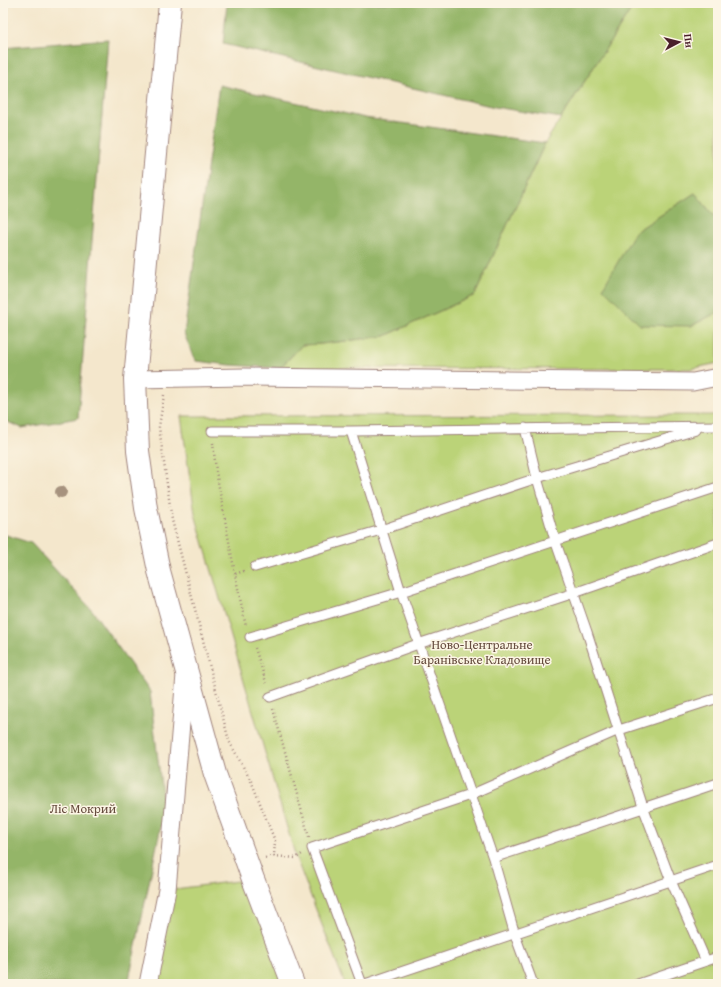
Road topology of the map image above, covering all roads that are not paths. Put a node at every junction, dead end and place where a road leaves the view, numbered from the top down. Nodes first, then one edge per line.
1 (170, 3) edge
2 (718, 377) edge
3 (135, 379) junction
4 (707, 426) junction
5 (718, 426) edge
6 (525, 428) junction
7 (212, 431) road end
8 (351, 431) junction
9 (537, 478) junction
10 (718, 487) edge
11 (381, 530) junction
12 (555, 540) junction
13 (718, 543) edge
14 (255, 568) dead end
15 (401, 592) junction
16 (574, 593) junction
17 (250, 637) dead end
18 (418, 644) junction
19 (185, 667) junction
20 (270, 697) dead end
21 (718, 698) edge
22 (619, 730) junction
23 (718, 783) edge
24 (470, 795) junction
25 (643, 807) junction
26 (493, 858) junction
27 (718, 865) edge
28 (671, 881) junction
29 (515, 935) junction
30 (718, 957) edge
31 (706, 961) junction
32 (148, 984) edge
33 (293, 984) edge
34 (362, 984) edge
35 (365, 984) edge
36 (533, 984) edge
37 (638, 984) edge

1 - 3 main road
2 - 3 street
3 - 19 main road
4 - 5 lane
4 - 6 lane
4 - 9 lane
6 - 8 lane
6 - 9 lane
7 - 8 lane
8 - 11 lane
9 - 11 lane
9 - 12 lane
10 - 12 lane
11 - 14 lane
11 - 15 lane
12 - 15 lane
12 - 16 lane
13 - 16 lane
15 - 17 lane
15 - 18 lane
16 - 18 lane
16 - 22 lane
18 - 20 lane
18 - 24 lane
19 - 32 street
19 - 33 main road
21 - 22 lane
22 - 24 lane
22 - 25 lane
23 - 25 lane
24 - 26 lane
24 - 34 lane
25 - 26 lane
25 - 28 lane
26 - 29 lane
27 - 28 lane
28 - 29 lane
28 - 31 lane
29 - 35 lane
29 - 36 lane
30 - 31 lane
31 - 37 lane

